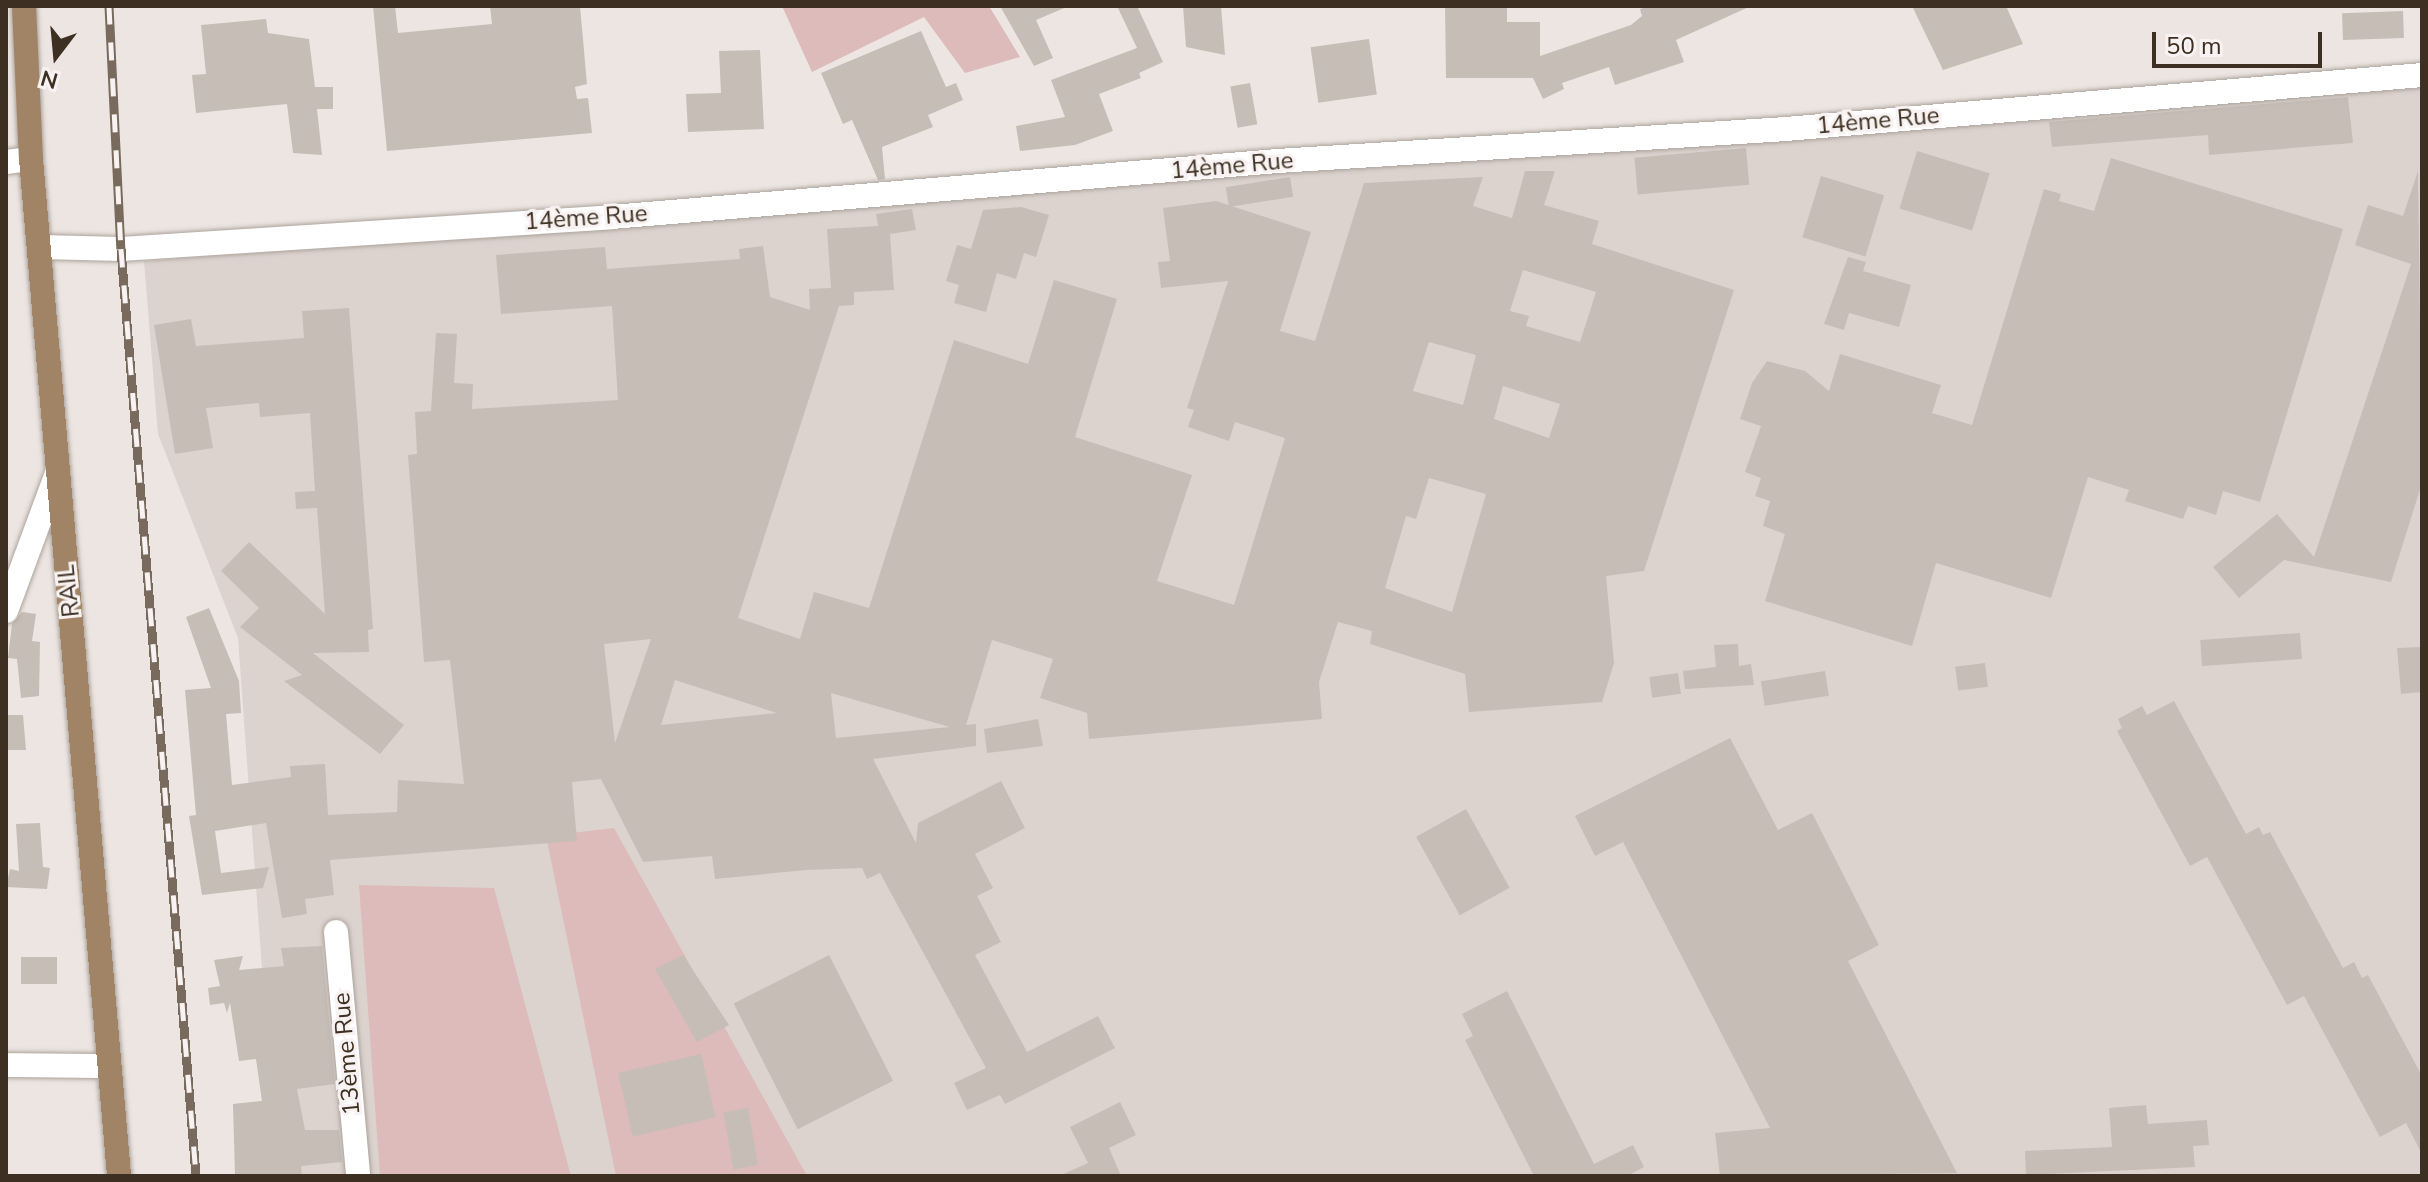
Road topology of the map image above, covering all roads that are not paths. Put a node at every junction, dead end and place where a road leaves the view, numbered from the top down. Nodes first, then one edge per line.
1 (24, 6) edge
2 (2422, 75) edge
3 (31, 159) junction
4 (6, 162) edge
5 (41, 247) junction
6 (57, 473) junction
7 (6, 611) edge
8 (336, 932) dead end
9 (6, 1065) edge
10 (109, 1066) junction
11 (119, 1176) edge
12 (358, 1176) edge

1 - 3 main road, RAIL
2 - 5 street, 14ème Rue
3 - 4 street
3 - 5 main road, RAIL
5 - 6 main road, RAIL
6 - 7 street
6 - 10 main road, RAIL
8 - 12 street, 13ème Rue
9 - 10 street
10 - 11 main road, RAIL

